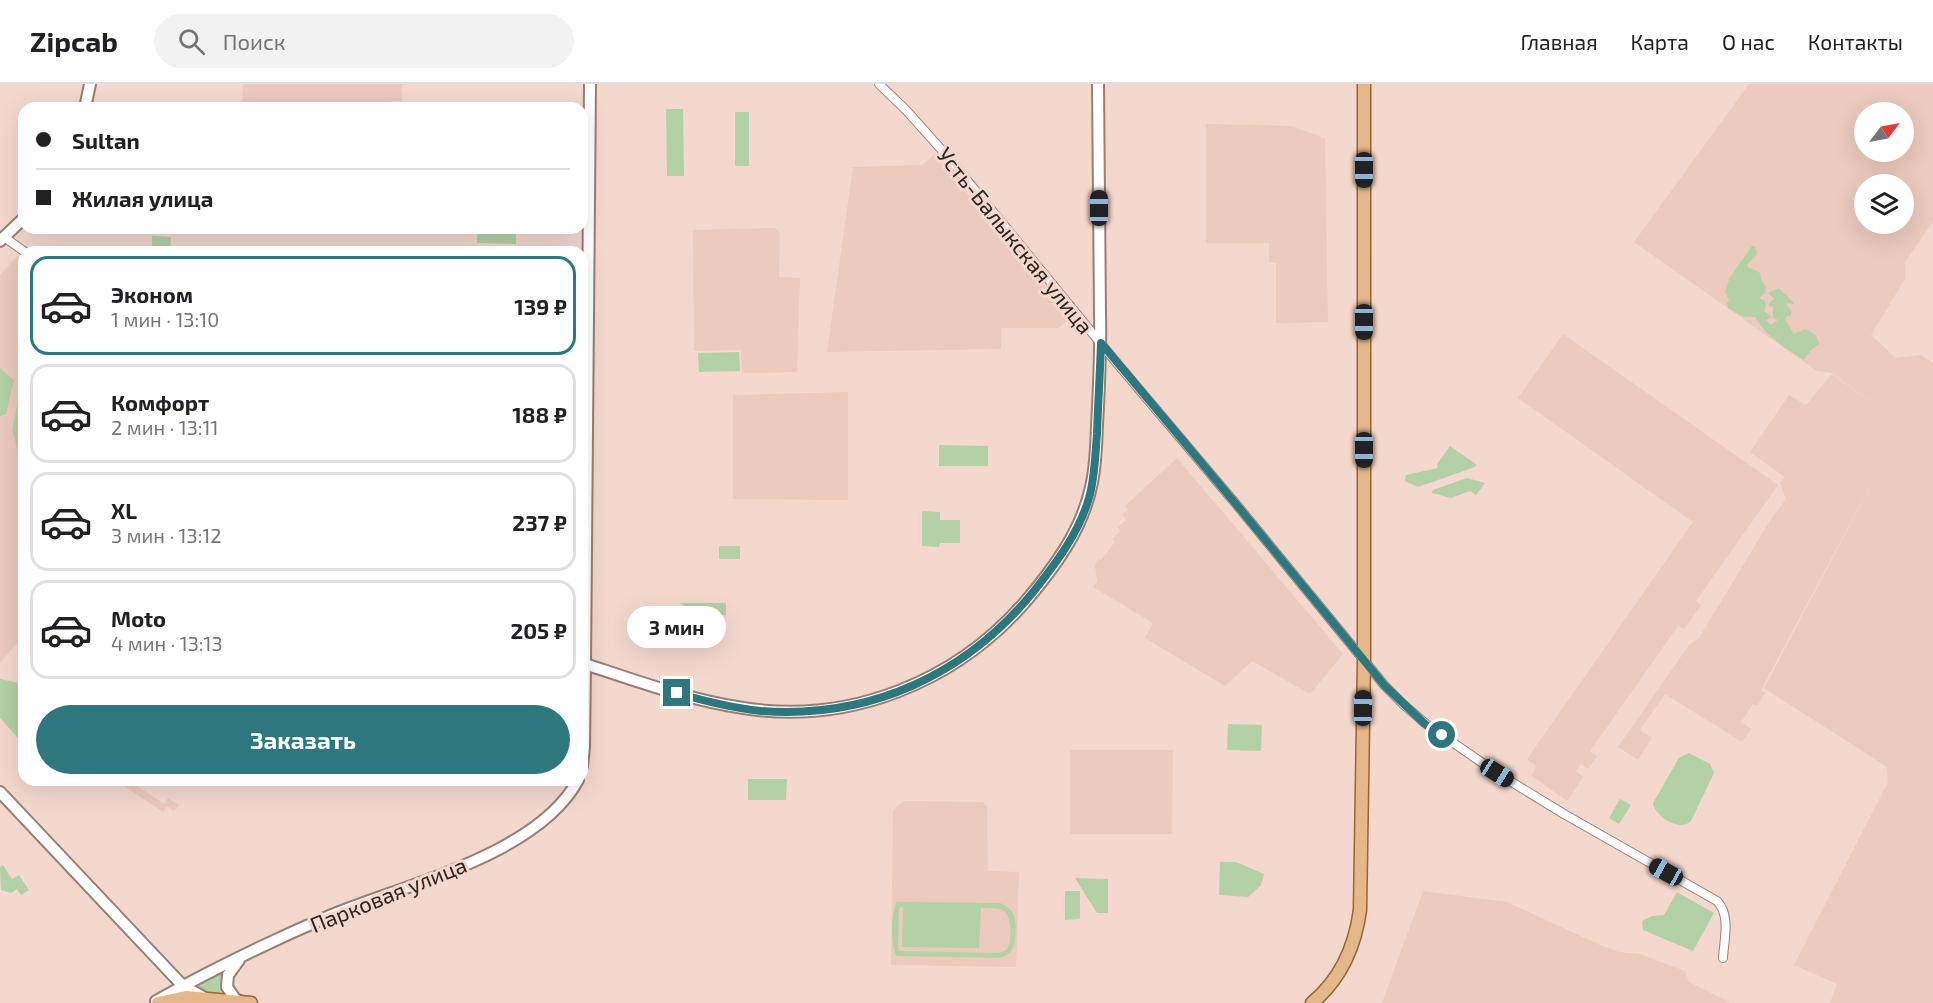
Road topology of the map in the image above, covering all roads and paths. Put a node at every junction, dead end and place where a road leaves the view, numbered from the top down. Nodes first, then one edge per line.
1 (90, 84) edge
2 (590, 84) edge
3 (879, 84) edge
4 (1098, 84) edge
5 (1364, 84) edge
6 (86, 102) edge
7 (18, 223) edge
8 (2, 237) edge
9 (18, 247) edge
10 (588, 316) edge
11 (1101, 343) junction
12 (1364, 661) junction
13 (588, 665) edge
14 (574, 786) edge
15 (0, 792) edge
16 (241, 957) junction
17 (1723, 958) dead end
18 (183, 986) junction
19 (206, 998) junction
20 (243, 1002) edge
21 (153, 1003) edge
22 (158, 1003) edge
23 (251, 1003) edge
24 (1312, 1003) edge

1 - 6 main road
2 - 10 main road
3 - 11 street, Усть-Балыкская улица
4 - 11 main road
5 - 12 main road
7 - 8 main road
8 - 9 street
11 - 12 street, Усть-Балыкская улица
11 - 13 main road
12 - 17 street, Усть-Балыкская улица
12 - 24 main road
14 - 16 main road, Парковая улица
15 - 18 main road
16 - 18 main road, Парковая улица
16 - 20 main road
18 - 19 main road
18 - 21 main road, Парковая улица
19 - 20 main road
19 - 22 main road
20 - 23 main road

